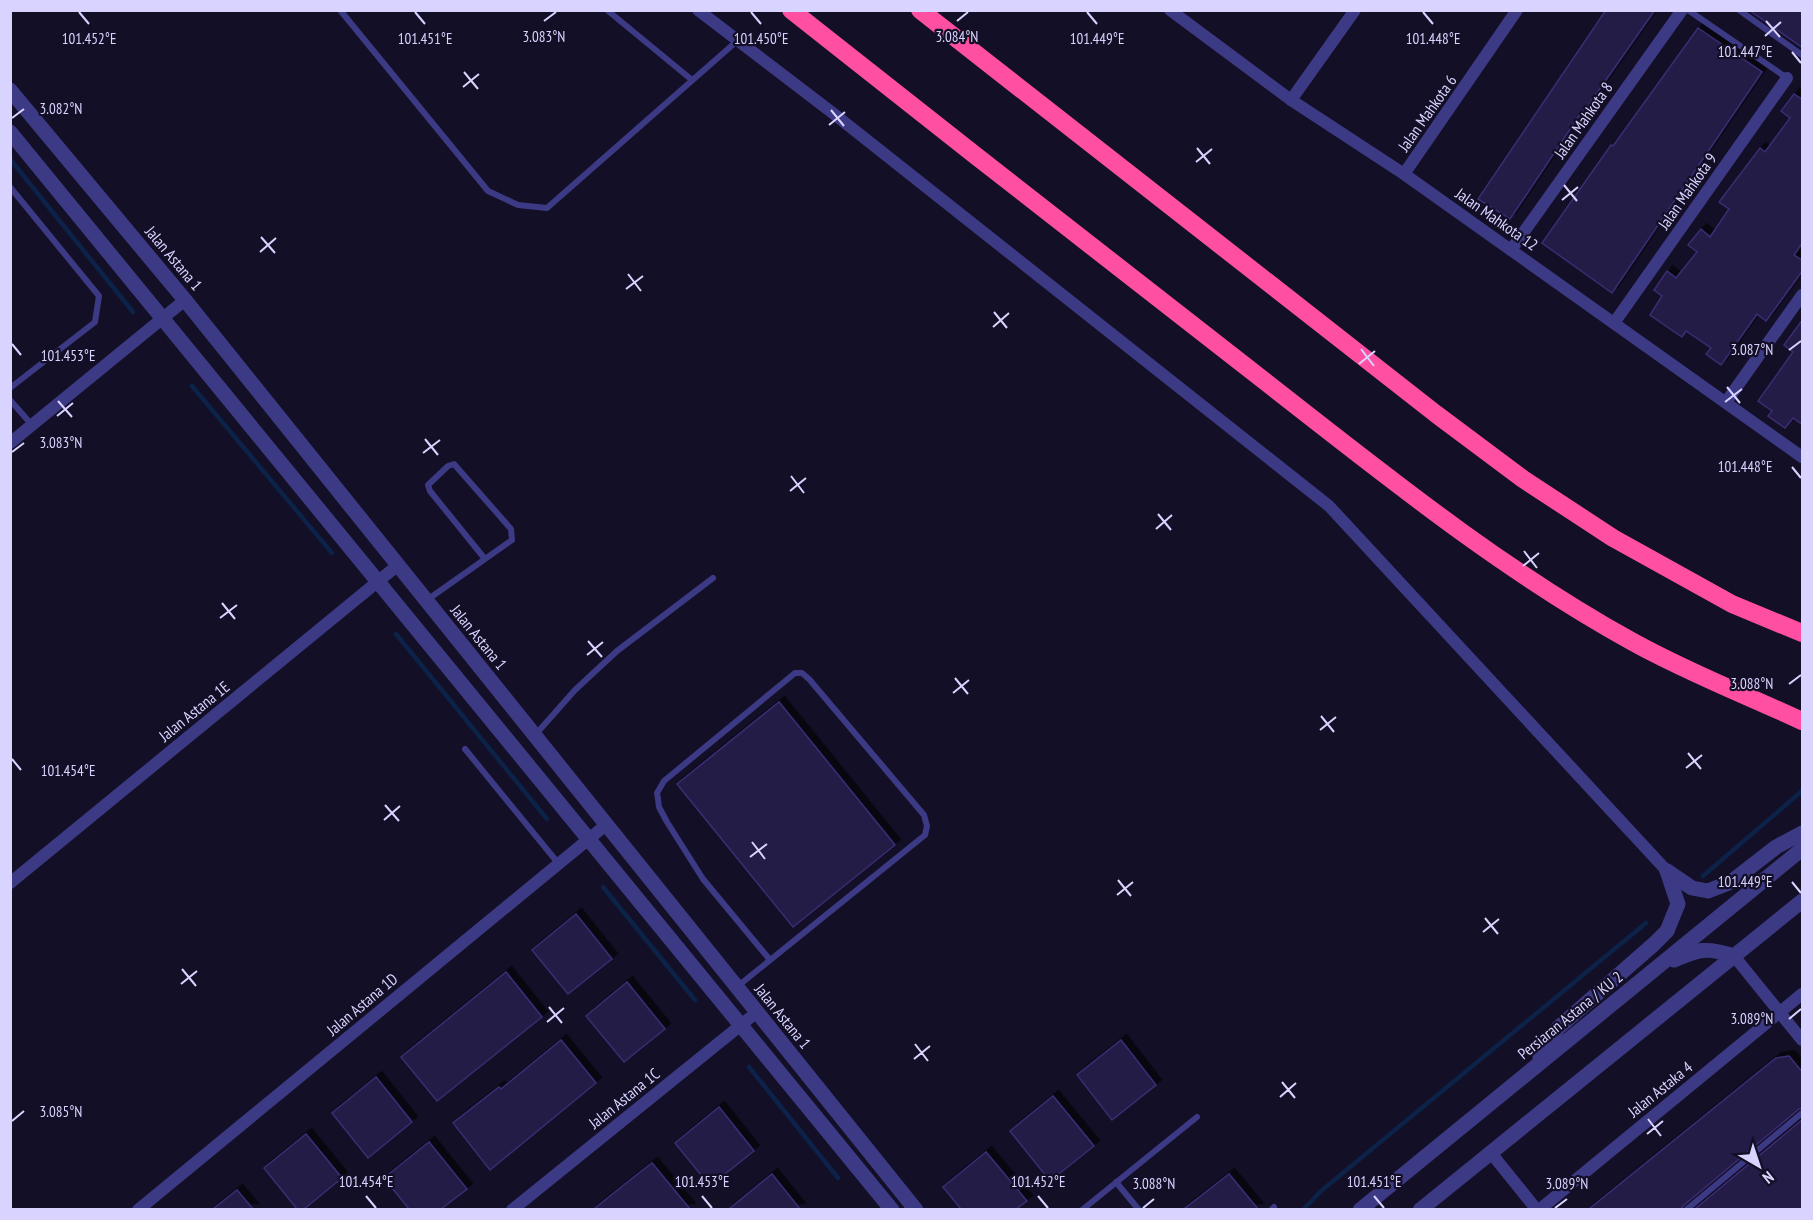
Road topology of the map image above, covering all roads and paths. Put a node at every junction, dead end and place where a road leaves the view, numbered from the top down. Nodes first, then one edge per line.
1 (340, 10) edge
2 (607, 10) edge
3 (698, 10) edge
4 (791, 10) edge
5 (920, 10) edge
6 (1170, 10) edge
7 (1355, 10) edge
8 (1517, 10) edge
9 (1682, 10) edge
10 (1688, 10) edge
11 (1739, 10) edge
12 (1185, 15) edge
13 (737, 41) junction
14 (1803, 55) edge
15 (1787, 78) joint
16 (692, 80) junction
17 (10, 90) edge
18 (1291, 100) junction
19 (10, 132) edge
20 (1404, 174) junction
21 (10, 187) edge
22 (1511, 250) junction
23 (1803, 295) edge
24 (185, 300) junction
25 (163, 318) junction
26 (1614, 322) junction
27 (10, 388) edge
28 (10, 400) edge
29 (1725, 402) junction
30 (32, 425) junction
31 (10, 443) edge
32 (1803, 457) edge
33 (485, 559) junction
34 (398, 565) junction
35 (712, 578) dead end
36 (378, 581) junction
37 (427, 600) junction
38 (1803, 633) edge
39 (1803, 721) edge
40 (535, 735) junction
41 (465, 749) dead end
42 (607, 824) junction
43 (1803, 833) edge
44 (589, 839) junction
45 (1803, 849) edge
46 (558, 863) junction
47 (1666, 871) junction
48 (10, 883) edge
49 (1803, 901) edge
50 (1734, 956) junction
51 (770, 960) junction
52 (1655, 968) junction
53 (737, 986) junction
54 (1803, 994) edge
55 (758, 1012) junction
56 (1780, 1012) junction
57 (741, 1025) junction
58 (1803, 1040) edge
59 (1532, 1070) junction
60 (1803, 1113) edge
61 (1197, 1117) dead end
62 (1491, 1154) junction
63 (1116, 1182) junction
64 (904, 1194) junction
65 (889, 1208) edge
66 (138, 1209) edge
67 (512, 1209) edge
68 (916, 1209) edge
69 (1082, 1209) edge
70 (1139, 1209) edge
71 (1360, 1209) edge
72 (1420, 1209) edge
73 (1538, 1209) edge
74 (1686, 1209) edge

1 - 16 lane
2 - 16 lane
3 - 13 street
4 - 39 highway
5 - 38 highway
6 - 12 street, Jalan Mahkota 12
7 - 18 street
8 - 20 street, Jalan Mahkota 6
9 - 22 street, Jalan Mahkota 8
10 - 15 lane
11 - 14 lane
12 - 18 street, Jalan Mahkota 12
13 - 16 lane
13 - 47 street
15 - 26 street, Jalan Mahkota 9
17 - 24 street, Jalan Astana 1
18 - 20 street, Jalan Mahkota 12
19 - 25 street
20 - 22 street, Jalan Mahkota 12
21 - 27 lane
22 - 26 street, Jalan Mahkota 12
23 - 29 street
24 - 25 street
24 - 34 street, Jalan Astana 1
25 - 30 street
25 - 36 street
26 - 29 street, Jalan Mahkota 12
28 - 30 lane
29 - 32 street, Jalan Mahkota 12
30 - 31 street
33 - 33 lane
33 - 37 lane
34 - 36 street, Jalan Astana 1E
34 - 37 street, Jalan Astana 1
35 - 40 lane
36 - 44 street
36 - 48 street, Jalan Astana 1E
37 - 40 street, Jalan Astana 1
40 - 42 street, Jalan Astana 1
41 - 46 lane
42 - 44 street, Jalan Astana 1D
42 - 53 street, Jalan Astana 1
43 - 47 street
44 - 46 street, Jalan Astana 1D
44 - 57 street
45 - 52 street, Persiaran Astana / KU 2
46 - 66 street, Jalan Astana 1D
47 - 59 street
49 - 50 street
50 - 52 street
50 - 56 street
50 - 62 street
51 - 51 lane
51 - 53 lane
52 - 59 street, Persiaran Astana / KU 2
53 - 55 street, Jalan Astana 1
54 - 56 street, Jalan Astaka 4
55 - 57 street, Jalan Astana 1C
55 - 64 street, Jalan Astana 1
56 - 58 street
56 - 73 street, Jalan Astaka 4
57 - 65 street
57 - 67 street, Jalan Astana 1C
59 - 71 street, Persiaran Astana / KU 2
60 - 74 lane
61 - 63 lane
62 - 72 street
62 - 73 street
63 - 69 lane
63 - 70 lane
64 - 65 street
64 - 68 street, Jalan Astana 1

